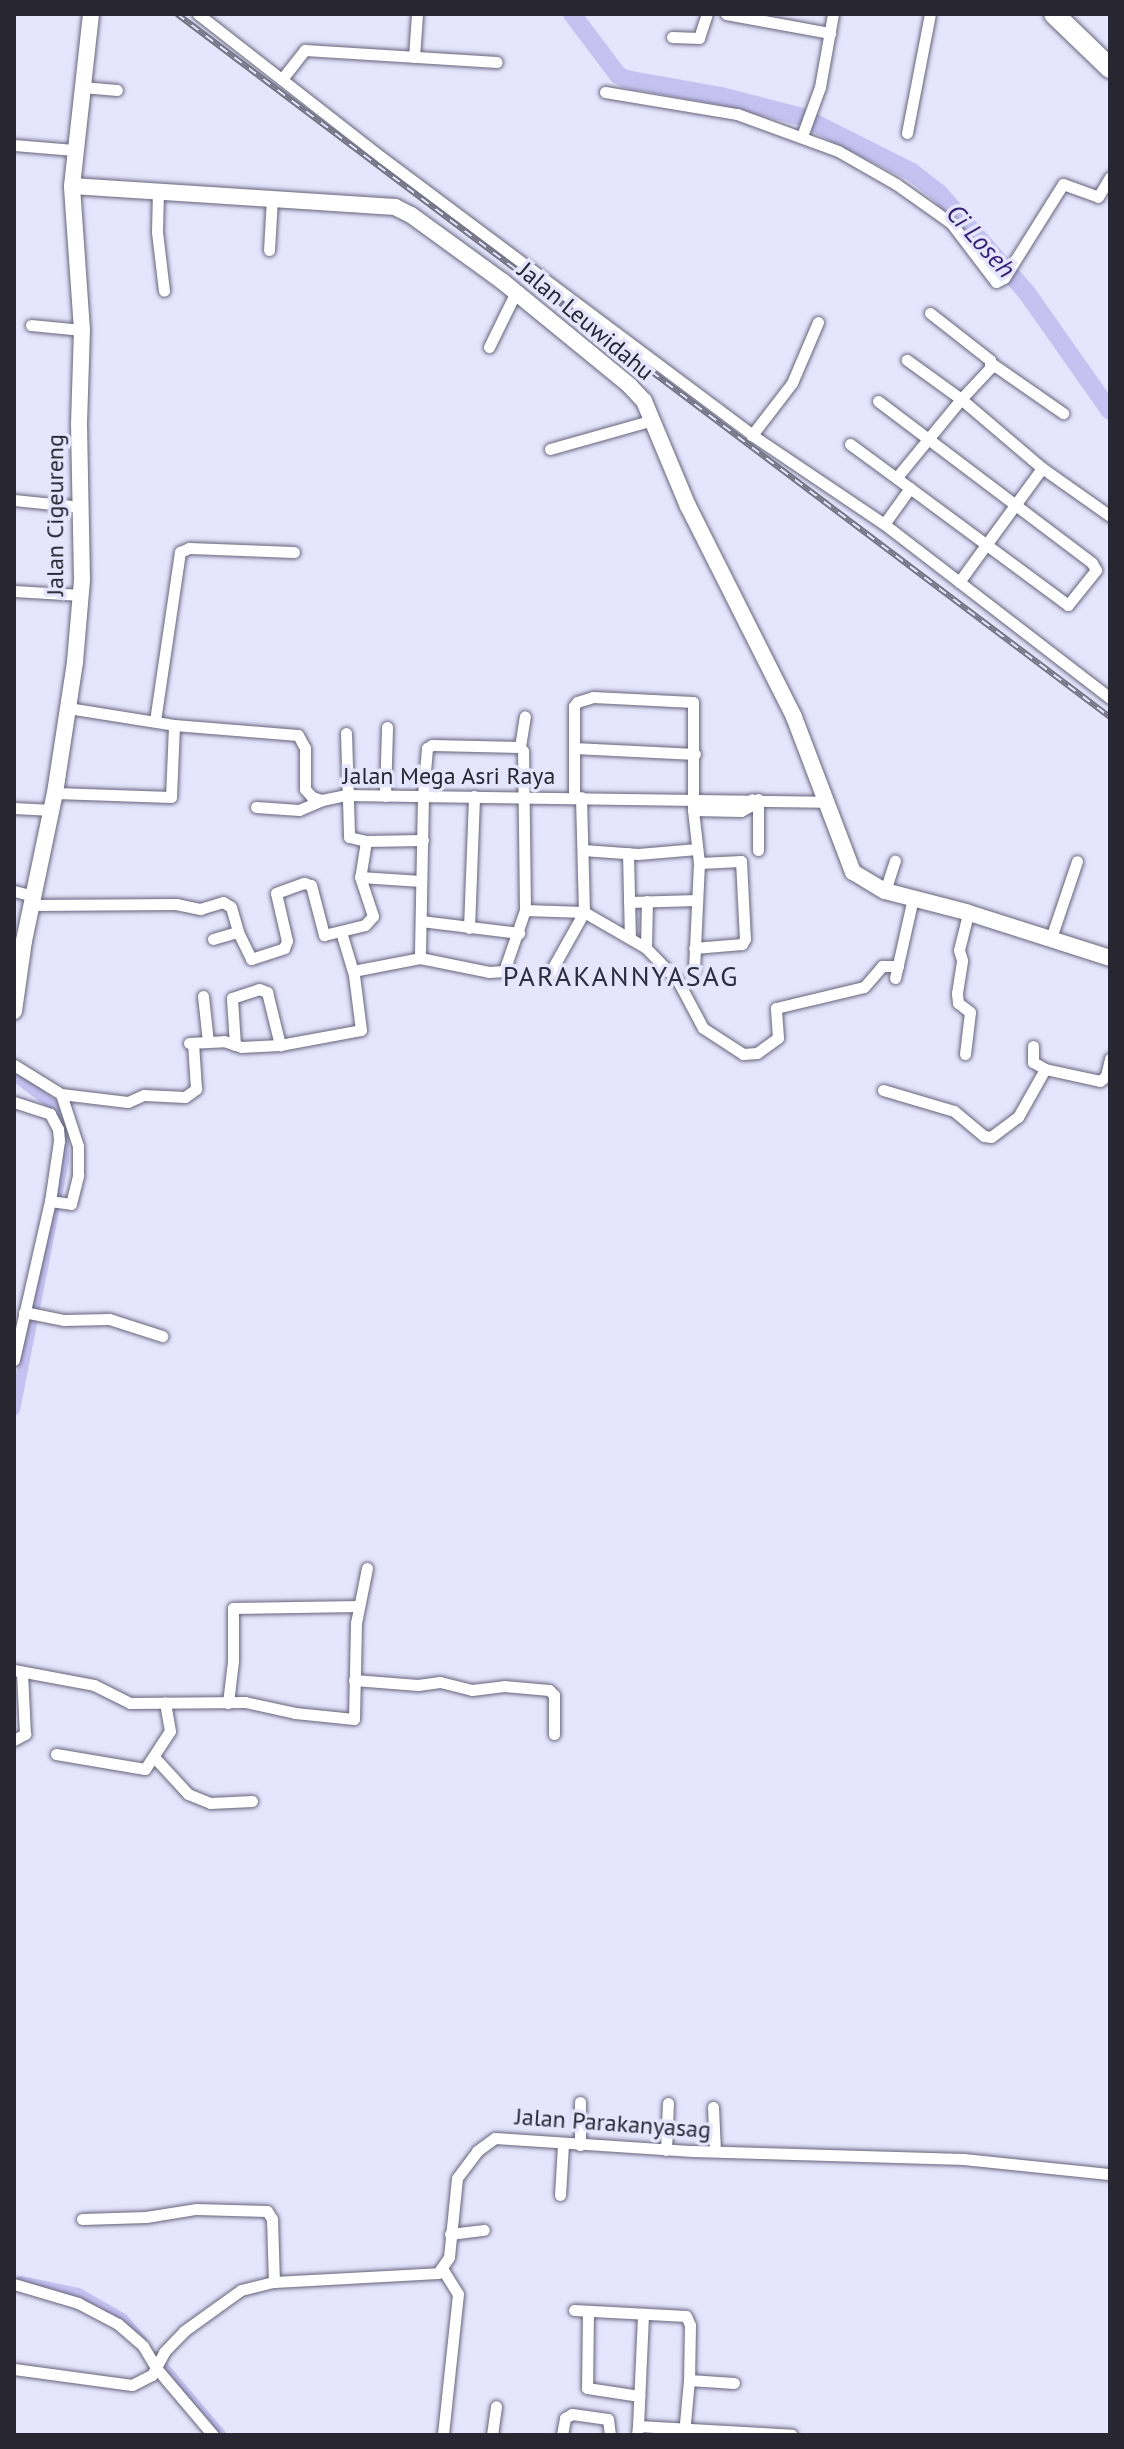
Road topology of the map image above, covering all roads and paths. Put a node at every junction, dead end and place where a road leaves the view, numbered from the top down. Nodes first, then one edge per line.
1 (91, 14) edge
2 (198, 14) edge
3 (417, 14) edge
4 (707, 14) edge
5 (726, 14) edge
6 (833, 14) edge
7 (930, 14) edge
8 (1054, 14) edge
9 (830, 33) junction
10 (672, 37) dead end
11 (414, 57) junction
12 (497, 62) dead end
13 (1110, 68) edge
14 (282, 79) junction
15 (82, 87) junction
16 (117, 90) dead end
17 (605, 92) dead end
18 (907, 133) dead end
19 (802, 136) junction
20 (14, 145) edge
21 (74, 150) junction
22 (1110, 177) edge
23 (72, 186) junction
24 (158, 191) junction
25 (272, 198) junction
26 (269, 250) dead end
27 (164, 291) dead end
28 (516, 292) junction
29 (930, 313) dead end
30 (818, 322) dead end
31 (31, 325) dead end
32 (82, 330) junction
33 (489, 347) dead end
34 (907, 360) dead end
35 (991, 363) junction
36 (961, 399) junction
37 (878, 401) dead end
38 (1063, 413) dead end
39 (653, 420) junction
40 (752, 435) junction
41 (928, 439) junction
42 (850, 444) dead end
43 (550, 449) dead end
44 (1042, 468) junction
45 (897, 477) junction
46 (910, 488) junction
47 (14, 500) edge
48 (1016, 505) junction
49 (82, 507) junction
50 (1110, 516) edge
51 (884, 524) junction
52 (986, 544) junction
53 (294, 552) dead end
54 (959, 582) junction
55 (14, 591) edge
56 (81, 595) junction
57 (1110, 698) edge
58 (68, 708) junction
59 (525, 716) dead end
60 (155, 721) junction
61 (174, 725) junction
62 (387, 727) dead end
63 (346, 733) dead end
64 (520, 747) junction
65 (574, 748) junction
66 (695, 754) junction
67 (346, 795) junction
68 (385, 796) junction
69 (423, 796) junction
70 (474, 796) junction
71 (523, 797) junction
72 (578, 797) junction
73 (755, 799) junction
74 (322, 800) junction
75 (54, 802) junction
76 (823, 802) junction
77 (694, 804) junction
78 (256, 807) dead end
79 (14, 808) edge
80 (423, 840) junction
81 (366, 841) junction
82 (697, 849) junction
83 (583, 850) junction
84 (758, 850) dead end
85 (628, 853) junction
86 (895, 861) dead end
87 (1077, 861) dead end
88 (699, 863) junction
89 (360, 877) junction
90 (421, 881) junction
91 (14, 891) edge
92 (885, 891) junction
93 (913, 898) junction
94 (33, 900) junction
95 (697, 900) junction
96 (647, 901) junction
97 (629, 902) junction
98 (525, 910) junction
99 (584, 912) junction
100 (968, 913) junction
101 (421, 921) junction
102 (469, 928) junction
103 (238, 932) junction
104 (341, 932) junction
105 (519, 933) junction
106 (630, 938) junction
107 (1051, 938) junction
108 (213, 939) dead end
109 (19, 940) edge
110 (646, 948) junction
111 (694, 948) junction
112 (420, 958) junction
113 (1110, 958) edge
114 (694, 969) dead end
115 (353, 971) junction
116 (547, 978) dead end
117 (203, 996) dead end
118 (14, 1011) edge
119 (208, 1042) junction
120 (235, 1045) junction
121 (280, 1045) junction
122 (1033, 1046) dead end
123 (965, 1054) dead end
124 (1110, 1058) edge
125 (14, 1065) edge
126 (1045, 1069) junction
127 (883, 1090) dead end
128 (61, 1094) junction
129 (14, 1102) edge
130 (52, 1201) junction
131 (32, 1313) junction
132 (162, 1336) dead end
133 (14, 1360) edge
134 (367, 1568) dead end
135 (359, 1606) junction
136 (18, 1671) edge
137 (354, 1680) junction
138 (165, 1702) junction
139 (228, 1703) junction
140 (554, 1734) dead end
141 (14, 1740) edge
142 (56, 1754) dead end
143 (154, 1757) junction
144 (252, 1801) dead end
145 (580, 2102) dead end
146 (668, 2103) dead end
147 (713, 2107) dead end
148 (563, 2144) junction
149 (580, 2145) junction
150 (666, 2150) junction
151 (715, 2151) junction
152 (1110, 2174) edge
153 (560, 2195) dead end
154 (82, 2219) dead end
155 (484, 2230) dead end
156 (450, 2234) junction
157 (443, 2270) junction
158 (274, 2282) junction
159 (14, 2284) edge
160 (574, 2310) dead end
161 (588, 2311) junction
162 (643, 2314) junction
163 (158, 2367) junction
164 (14, 2369) edge
165 (689, 2380) junction
166 (734, 2383) dead end
167 (639, 2396) junction
168 (496, 2406) dead end
169 (638, 2430) edge
170 (684, 2432) edge
171 (731, 2433) edge
172 (778, 2434) edge
173 (213, 2435) edge
174 (443, 2435) edge
175 (492, 2435) edge
176 (562, 2435) edge
177 (610, 2435) edge
178 (792, 2435) edge

1 - 15 street, Jalan Cigeureng
2 - 14 street
3 - 11 street
4 - 10 street
5 - 9 street
6 - 9 street
7 - 18 street
8 - 13 highway
9 - 19 street
11 - 12 street
11 - 14 street
14 - 40 street
15 - 16 street
15 - 21 street, Jalan Cigeureng
17 - 19 street
19 - 22 street
20 - 21 street
21 - 23 street, Jalan Cigeureng
23 - 24 street, Jalan Leuwidahu
23 - 32 street, Jalan Cigeureng
24 - 25 street, Jalan Leuwidahu
24 - 27 street
25 - 26 street
25 - 28 street, Jalan Leuwidahu
28 - 33 street
28 - 39 street, Jalan Leuwidahu
29 - 35 street
30 - 40 street
31 - 32 street
32 - 49 street, Jalan Cigeureng
34 - 36 street
35 - 36 street
35 - 38 street
36 - 41 street
36 - 44 street
37 - 41 street
39 - 43 street
39 - 76 street, Jalan Leuwidahu
40 - 51 street
41 - 45 street
41 - 48 street
42 - 45 street
44 - 48 street
44 - 50 street
45 - 46 street
46 - 51 street
46 - 52 street
47 - 49 street
48 - 52 street
48 - 52 street
49 - 56 street, Jalan Cigeureng
51 - 54 street
52 - 54 street
53 - 60 street
54 - 57 street
55 - 56 street
56 - 58 street, Jalan Cigeureng
58 - 60 street, Jalan Mega Asri Raya
58 - 75 street, Jalan Cigeureng
59 - 64 street
60 - 61 street, Jalan Mega Asri Raya
61 - 74 street, Jalan Mega Asri Raya
61 - 75 street
62 - 68 street
63 - 67 street
64 - 69 street
64 - 71 street
65 - 66 street
65 - 66 street
65 - 72 street
66 - 77 street
67 - 68 street, Jalan Mega Asri Raya
67 - 74 street, Jalan Mega Asri Raya
67 - 81 street
68 - 69 street, Jalan Mega Asri Raya
69 - 70 street, Jalan Mega Asri Raya
69 - 80 street
70 - 71 street, Jalan Mega Asri Raya
70 - 102 street
71 - 72 street, Jalan Mega Asri Raya
71 - 98 street
72 - 77 street, Jalan Mega Asri Raya
72 - 83 street
73 - 76 street, Jalan Mega Asri Raya
73 - 77 street, Jalan Mega Asri Raya
73 - 84 street
74 - 78 street
75 - 79 street
75 - 94 street, Jalan Cigeureng
76 - 92 street, Jalan Leuwidahu
77 - 82 street
80 - 81 street
80 - 90 street
81 - 89 street
82 - 85 street
82 - 88 street
83 - 85 street
83 - 99 street
85 - 97 street
86 - 92 street
87 - 107 street
88 - 95 street
88 - 111 street
89 - 90 street
89 - 104 street
90 - 101 street
91 - 94 street
92 - 93 street
93 - 100 street
93 - 110 street
94 - 103 street
94 - 109 street, Jalan Cigeureng
95 - 96 street
95 - 111 street
96 - 97 street
96 - 110 street
97 - 106 street
98 - 99 street
98 - 105 street
99 - 106 street
99 - 116 street
100 - 107 street
100 - 123 street
101 - 102 street
101 - 112 street
102 - 105 street
103 - 104 street
103 - 108 street
104 - 115 street
105 - 112 street
106 - 110 street
107 - 113 street
109 - 118 street, Jalan Cigeureng
111 - 114 street
112 - 115 street
115 - 121 street
117 - 119 street
119 - 120 street
119 - 128 street
120 - 121 street
120 - 121 street
122 - 126 street
124 - 126 street
125 - 128 street
126 - 127 street
128 - 130 street
129 - 130 street
130 - 131 street
131 - 132 street
131 - 133 street
134 - 135 street
135 - 137 street
135 - 139 street
136 - 138 street
136 - 141 street
137 - 139 street
137 - 140 street
138 - 139 street
138 - 143 street
142 - 143 street
143 - 144 street
145 - 149 street
146 - 150 street
147 - 151 street
148 - 149 street, Jalan Parakanyasag
148 - 153 street
148 - 156 street, Jalan Parakanyasag
149 - 150 street, Jalan Parakanyasag
150 - 151 street, Jalan Parakanyasag
151 - 152 street, Jalan Parakanyasag
154 - 158 street
155 - 156 street
156 - 157 street, Jalan Parakanyasag
157 - 158 street
157 - 174 street
158 - 163 street
159 - 163 street
160 - 161 street
161 - 162 street
161 - 167 street
162 - 165 street
162 - 167 street
163 - 164 street
163 - 173 street
165 - 166 street
165 - 170 street
167 - 169 street
168 - 175 street
169 - 170 street
170 - 171 street
171 - 172 street
172 - 178 street
176 - 177 street

